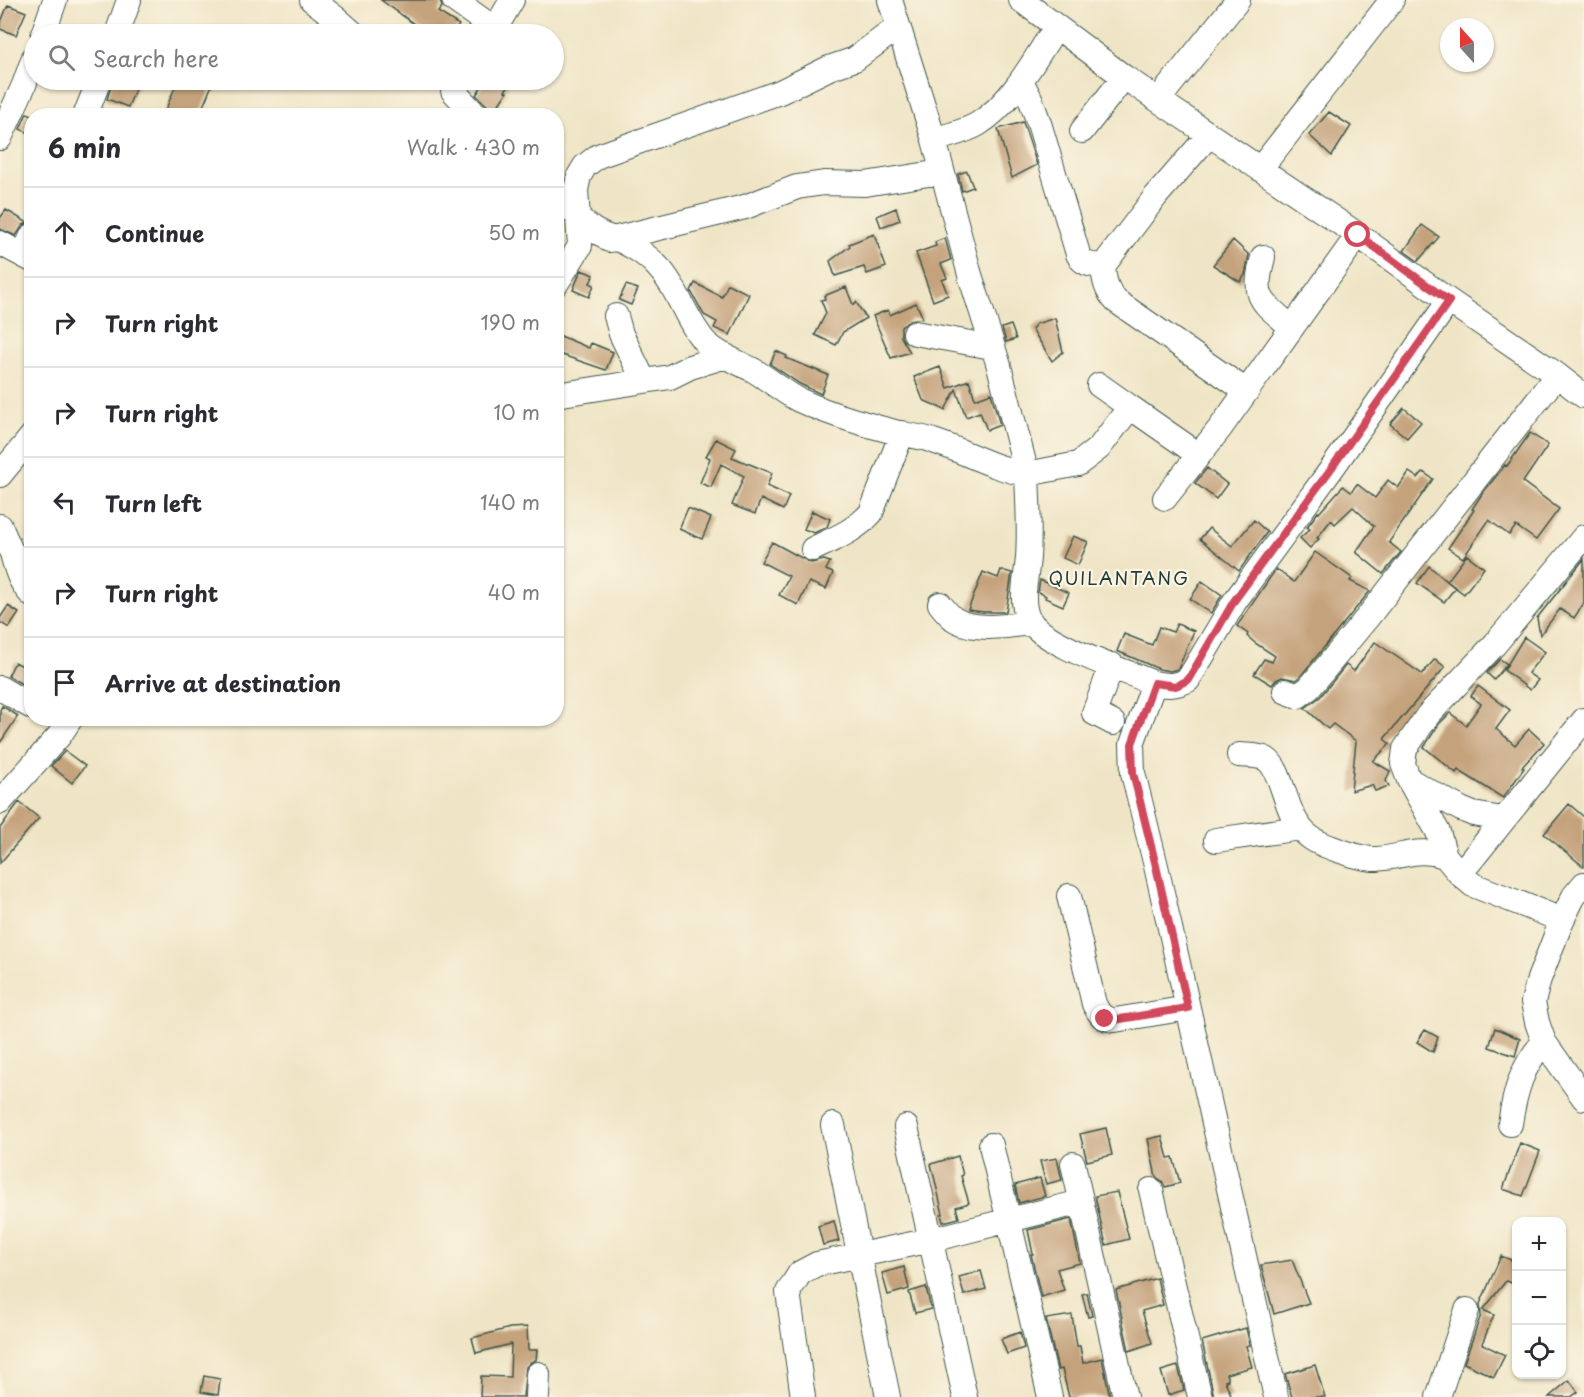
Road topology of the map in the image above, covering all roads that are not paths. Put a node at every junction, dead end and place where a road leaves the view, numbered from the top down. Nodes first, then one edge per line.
1 (55, 0) edge
2 (129, 0) edge
3 (312, 0) edge
4 (454, 0) edge
5 (512, 0) edge
6 (890, 0) edge
7 (1021, 0) edge
8 (1238, 0) edge
9 (1392, 0) edge
10 (47, 24) edge
11 (121, 24) edge
12 (343, 24) edge
13 (483, 24) edge
14 (498, 24) edge
15 (898, 27) junction
16 (1056, 27) junction
17 (1124, 77) junction
18 (1021, 81) junction
19 (24, 85) edge
20 (95, 90) edge
21 (457, 90) edge
22 (1158, 99) junction
23 (88, 108) edge
24 (471, 108) edge
25 (1082, 131) dead end
26 (1209, 135) junction
27 (0, 138) edge
28 (934, 140) junction
29 (1260, 169) junction
30 (941, 172) junction
31 (564, 200) edge
32 (577, 217) junction
33 (1358, 235) junction
34 (616, 239) junction
35 (0, 243) edge
36 (580, 246) junction
37 (24, 249) edge
38 (1263, 257) dead end
39 (1102, 266) junction
40 (564, 271) edge
41 (1449, 301) junction
42 (616, 316) dead end
43 (1291, 327) junction
44 (915, 333) dead end
45 (992, 347) junction
46 (726, 356) junction
47 (1557, 375) junction
48 (644, 381) junction
49 (1099, 385) dead end
50 (1246, 391) junction
51 (564, 393) edge
52 (1584, 396) edge
53 (1130, 407) junction
54 (902, 433) junction
55 (24, 445) edge
56 (1198, 455) junction
57 (1027, 474) junction
58 (0, 475) edge
59 (1165, 498) dead end
60 (0, 526) edge
61 (1584, 537) edge
62 (813, 549) dead end
63 (11, 551) junction
64 (24, 564) edge
65 (24, 587) edge
66 (940, 604) dead end
67 (1031, 622) junction
68 (1112, 665) junction
69 (1154, 683) junction
70 (0, 688) edge
71 (1285, 691) dead end
72 (24, 702) edge
73 (1584, 720) edge
74 (1113, 723) dead end
75 (57, 726) edge
76 (1239, 755) dead end
77 (1409, 780) junction
78 (5, 787) edge
79 (1503, 819) junction
80 (1300, 828) junction
81 (1216, 840) dead end
82 (1453, 865) junction
83 (1584, 884) edge
84 (1069, 896) dead end
85 (1562, 920) junction
86 (1188, 1008) junction
87 (1544, 1042) junction
88 (1584, 1098) edge
89 (1510, 1124) dead end
90 (833, 1125) dead end
91 (906, 1127) dead end
92 (991, 1145) dead end
93 (1073, 1164) dead end
94 (1151, 1190) dead end
95 (1081, 1202) junction
96 (1009, 1220) junction
97 (931, 1240) junction
98 (860, 1256) junction
99 (1467, 1310) dead end
100 (803, 1397) edge
101 (888, 1397) edge
102 (964, 1397) edge
103 (1050, 1397) edge
104 (1125, 1397) edge
105 (1200, 1397) edge
106 (1276, 1397) edge
107 (1438, 1397) edge

1 - 10 street
2 - 11 street
3 - 12 street
4 - 13 street
5 - 14 street
6 - 15 street
7 - 16 street
8 - 22 street
9 - 29 street
15 - 28 street
15 - 32 street
16 - 17 street
16 - 18 street
17 - 22 street
17 - 25 street
18 - 28 street
18 - 39 street
19 - 27 street
20 - 23 street
21 - 24 street
22 - 26 street
26 - 29 street
26 - 39 street
28 - 30 street
29 - 33 street
30 - 34 street
30 - 45 street
31 - 32 street
32 - 34 street
32 - 36 street
33 - 41 street
33 - 43 street
34 - 36 street
34 - 46 street
35 - 37 street
36 - 40 street
38 - 43 street
39 - 50 street
41 - 47 street
41 - 69 street
42 - 48 street
43 - 50 street
44 - 45 street
45 - 57 street
46 - 48 street
46 - 54 street
47 - 52 street
47 - 71 street
48 - 51 street
49 - 53 street
50 - 56 street
53 - 56 street
53 - 57 street
54 - 57 street
54 - 62 street
55 - 58 street
56 - 59 street
57 - 67 street
60 - 63 street
61 - 77 street
63 - 64 street
63 - 65 street
66 - 67 street
67 - 68 street
68 - 69 street
68 - 74 street
69 - 86 street
70 - 72 street
73 - 79 street
75 - 78 street
76 - 80 street
77 - 79 street
77 - 82 street
79 - 82 street
80 - 81 street
80 - 82 street
82 - 85 street
83 - 85 street
84 - 86 street
85 - 87 street
86 - 106 street
87 - 88 street
87 - 89 street
90 - 98 street
91 - 97 street
92 - 96 street
93 - 95 street
94 - 105 street
95 - 96 street
95 - 104 street
96 - 97 street
96 - 103 street
97 - 98 street
97 - 102 street
98 - 100 street
98 - 101 street
99 - 107 street

